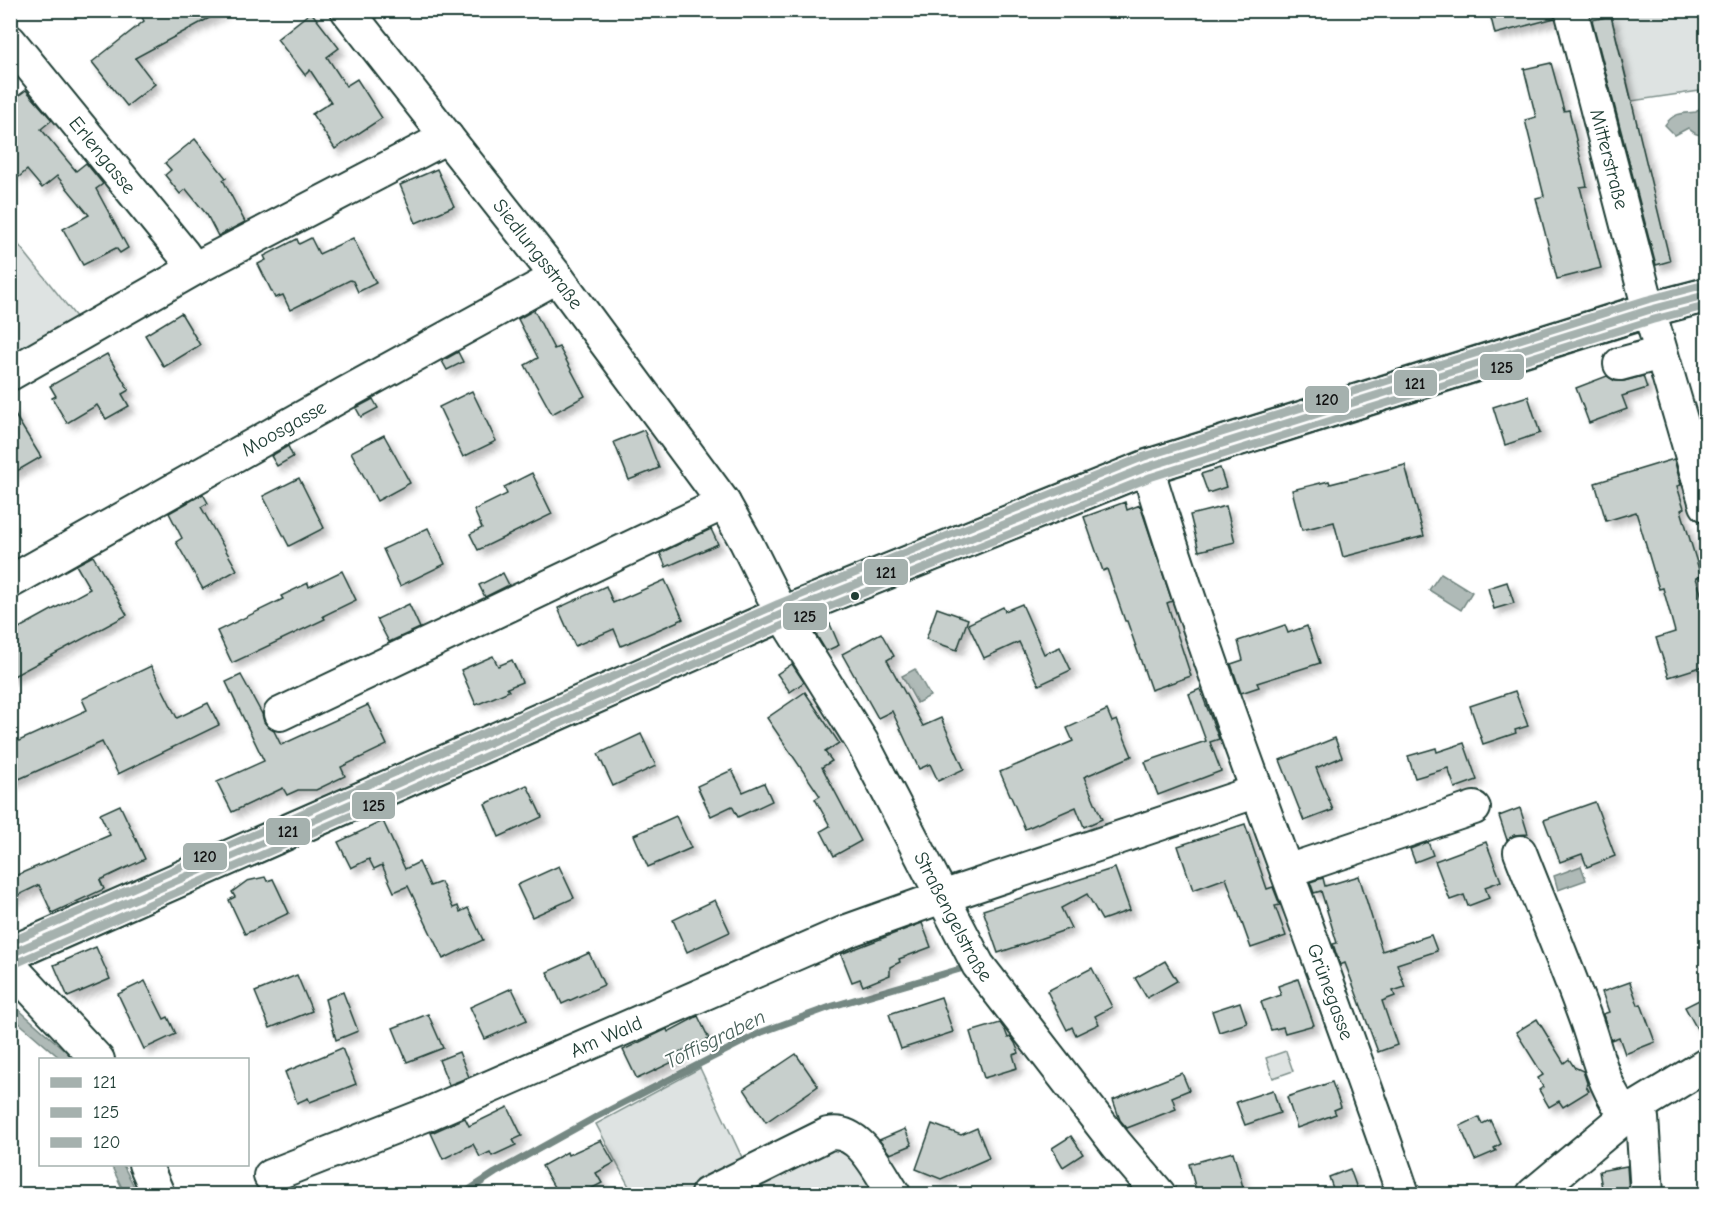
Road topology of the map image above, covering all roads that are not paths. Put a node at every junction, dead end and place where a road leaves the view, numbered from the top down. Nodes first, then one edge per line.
1 (347, 10) edge
2 (1571, 10) edge
3 (10, 41) edge
4 (447, 136) junction
5 (194, 269) junction
6 (557, 277) junction
7 (1707, 295) edge
8 (1649, 310) junction
9 (1662, 353) junction
10 (1620, 364) dead end
11 (10, 374) edge
12 (1147, 466) junction
13 (724, 503) junction
14 (1707, 505) edge
15 (10, 582) edge
16 (782, 614) junction
17 (280, 714) dead end
18 (1258, 791) junction
19 (1474, 808) dead end
20 (1520, 852) dead end
21 (1287, 871) junction
22 (942, 897) junction
23 (10, 954) edge
24 (10, 966) edge
25 (97, 1058) edge
26 (1707, 1065) edge
27 (1632, 1112) junction
28 (147, 1166) edge
29 (270, 1176) dead end
30 (1540, 1192) edge
31 (158, 1194) edge
32 (707, 1194) edge
33 (894, 1194) edge
34 (1159, 1194) edge
35 (1403, 1194) edge
36 (1647, 1194) edge

1 - 4 street, Siedlungsstraße
2 - 8 street, Mitterstraße
3 - 5 street, Erlengasse
4 - 5 street
4 - 6 street, Siedlungsstraße
5 - 11 street
6 - 13 street, Siedlungsstraße
6 - 15 street, Moosgasse
7 - 8 main road
8 - 9 street, Mitterstraße
8 - 12 main road
9 - 10 street
9 - 14 street, Mitterstraße
12 - 16 main road
12 - 18 street, Grünegasse
13 - 16 street, Siedlungsstraße
13 - 17 street
16 - 22 street, Straßengelstraße
16 - 23 main road
18 - 21 street, Grünegasse
18 - 22 street
19 - 21 street
20 - 27 street
21 - 35 street, Grünegasse
22 - 29 street, Am Wald
22 - 34 street, Straßengelstraße
24 - 25 street
26 - 27 street
27 - 30 street
27 - 36 street
28 - 31 street
32 - 33 street

